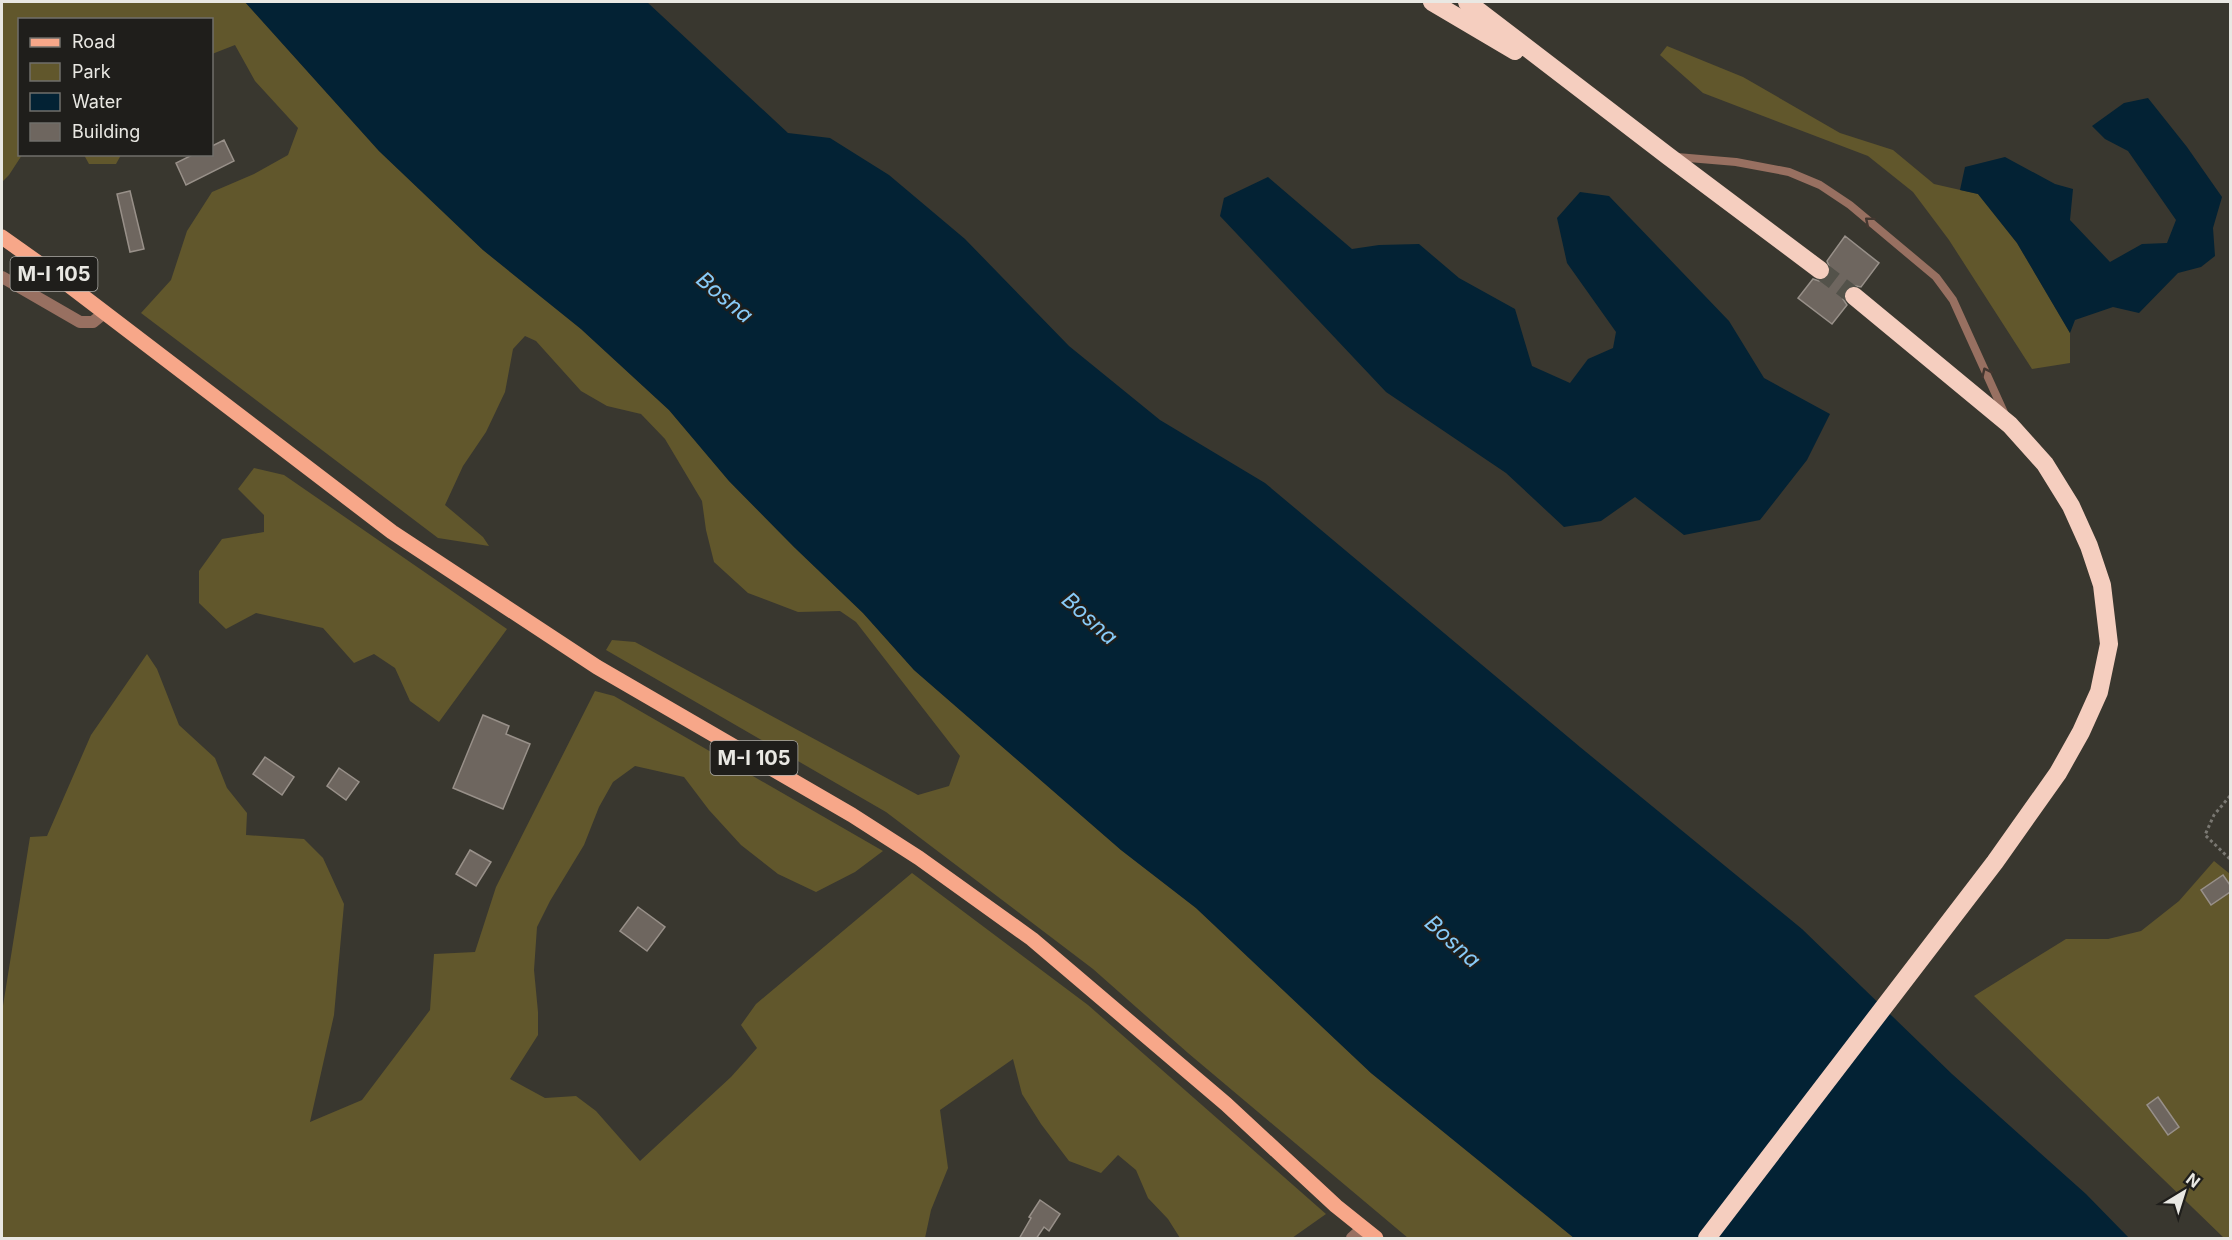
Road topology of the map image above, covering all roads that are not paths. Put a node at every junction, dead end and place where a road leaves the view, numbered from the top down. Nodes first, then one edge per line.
1 (1432, 2) edge
2 (1467, 2) edge
3 (1597, 102) junction
4 (1668, 156) junction
5 (2, 237) edge
6 (1820, 270) tunnel mouth
7 (2, 277) edge
8 (1854, 296) tunnel mouth
9 (104, 313) junction
10 (2010, 425) junction
11 (1358, 1233) edge
12 (1376, 1239) edge
13 (1707, 1239) edge

1 - 3 highway
2 - 3 highway
3 - 4 highway
4 - 6 highway
10 -> 4 lane
5 - 9 main road, M-I 105
7 - 9 street
8 - 10 highway
9 - 11 main road, M-I 105
10 - 13 highway
11 - 12 main road, M-I 105

